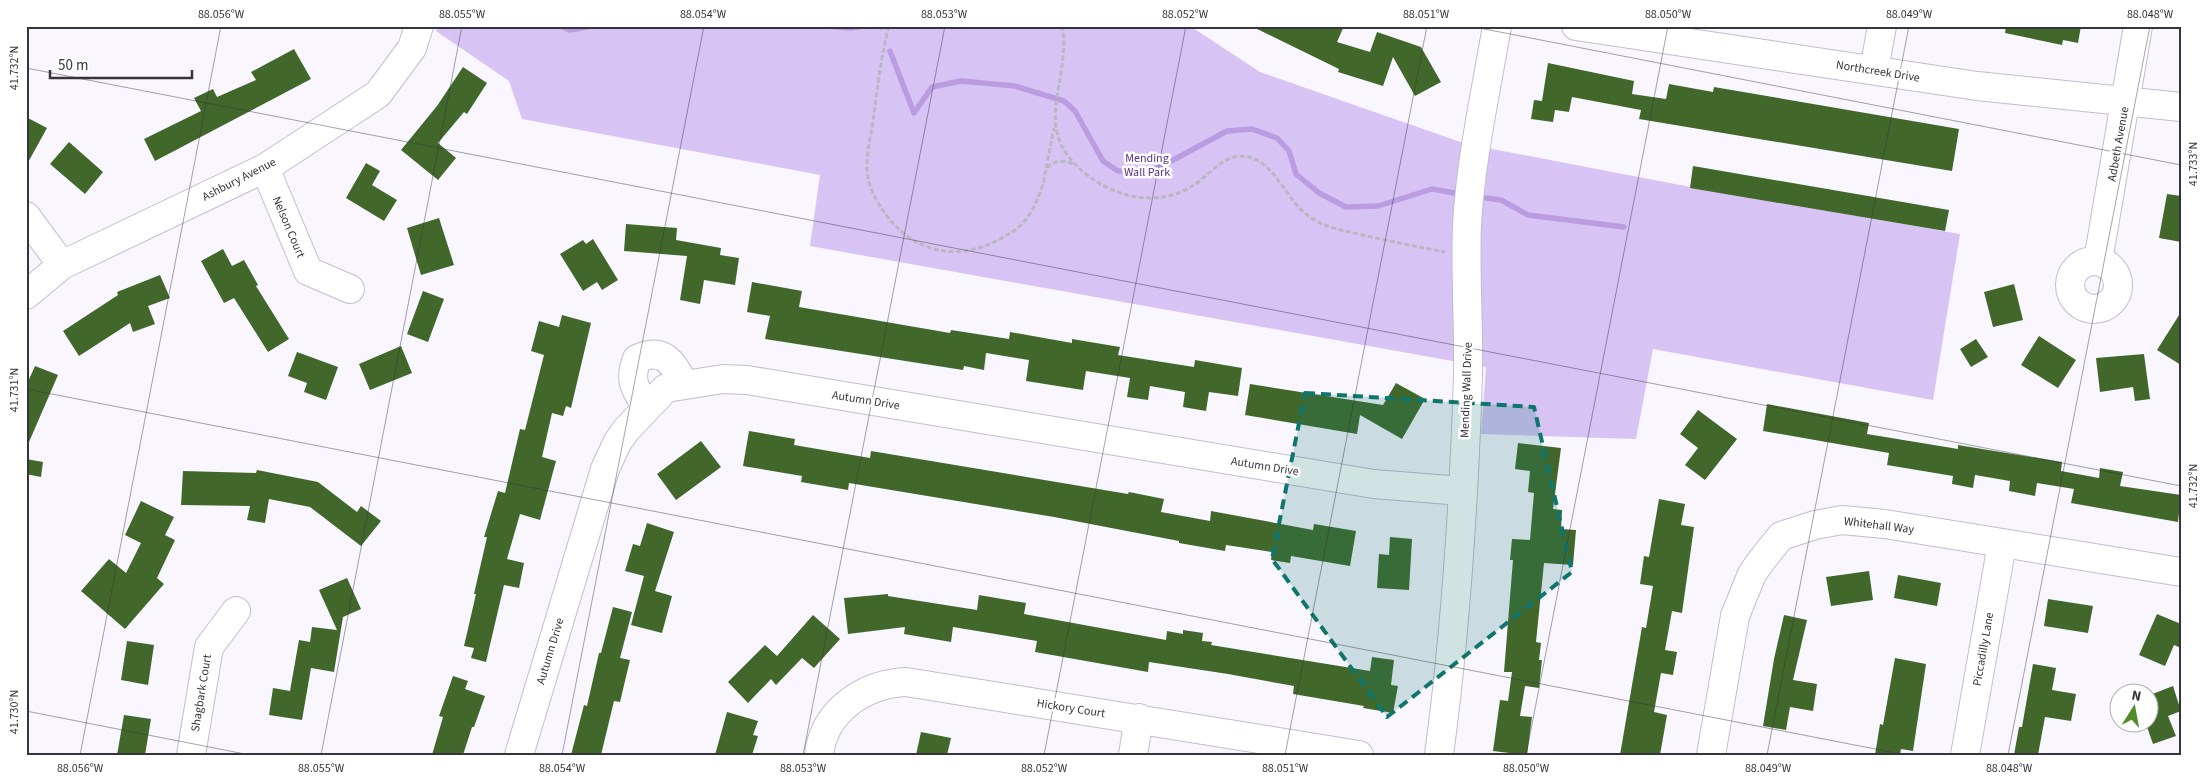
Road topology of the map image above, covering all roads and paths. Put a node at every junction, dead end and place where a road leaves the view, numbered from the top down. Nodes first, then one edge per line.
1 (419, 26) edge
2 (889, 26) edge
3 (1061, 26) edge
4 (1497, 26) edge
5 (1576, 26) edge
6 (1882, 26) edge
7 (2138, 26) edge
8 (1737, 38) edge
9 (1874, 70) junction
10 (2126, 101) junction
11 (2181, 106) edge
12 (1054, 126) junction
13 (1076, 165) junction
14 (265, 168) junction
15 (1046, 169) junction
16 (26, 216) edge
17 (1468, 257) junction
18 (2098, 261) dead end
19 (62, 265) junction
20 (350, 289) dead end
21 (26, 295) edge
22 (684, 385) junction
23 (648, 408) junction
24 (1462, 491) junction
25 (2002, 544) junction
26 (2181, 572) edge
27 (236, 611) dead end
28 (1139, 718) junction
29 (191, 755) edge
30 (519, 755) edge
31 (819, 755) edge
32 (1133, 755) edge
33 (1359, 755) edge
34 (1439, 755) edge
35 (1711, 755) edge
36 (1965, 755) edge

1 - 14 street, Ashbury Avenue
2 - 15 path
3 - 12 path
4 - 17 street, Mending Wall Drive
5 - 8 street, Northcreek Drive
6 - 9 street
7 - 10 street, Adbeth Avenue
8 - 9 street, Northcreek Drive
9 - 10 street, Northcreek Drive
10 - 11 street, Northcreek Drive
10 - 18 street, Adbeth Avenue
12 - 13 path
12 - 15 path
13 - 15 path
13 - 17 path
14 - 19 street, Ashbury Avenue
14 - 20 street, Nelson Court
16 - 19 street
17 - 24 street, Mending Wall Drive
19 - 21 street, Ashbury Avenue
22 - 23 street, Autumn Drive
22 - 23 street
22 - 24 street, Autumn Drive
23 - 30 street, Autumn Drive
24 - 34 street, Mending Wall Drive
25 - 26 street, Whitehall Way
25 - 35 street, Whitehall Way
25 - 36 street, Piccadilly Lane
27 - 29 street, Shagbark Court
28 - 31 street, Hickory Court
28 - 32 street
28 - 33 street, Hickory Court

